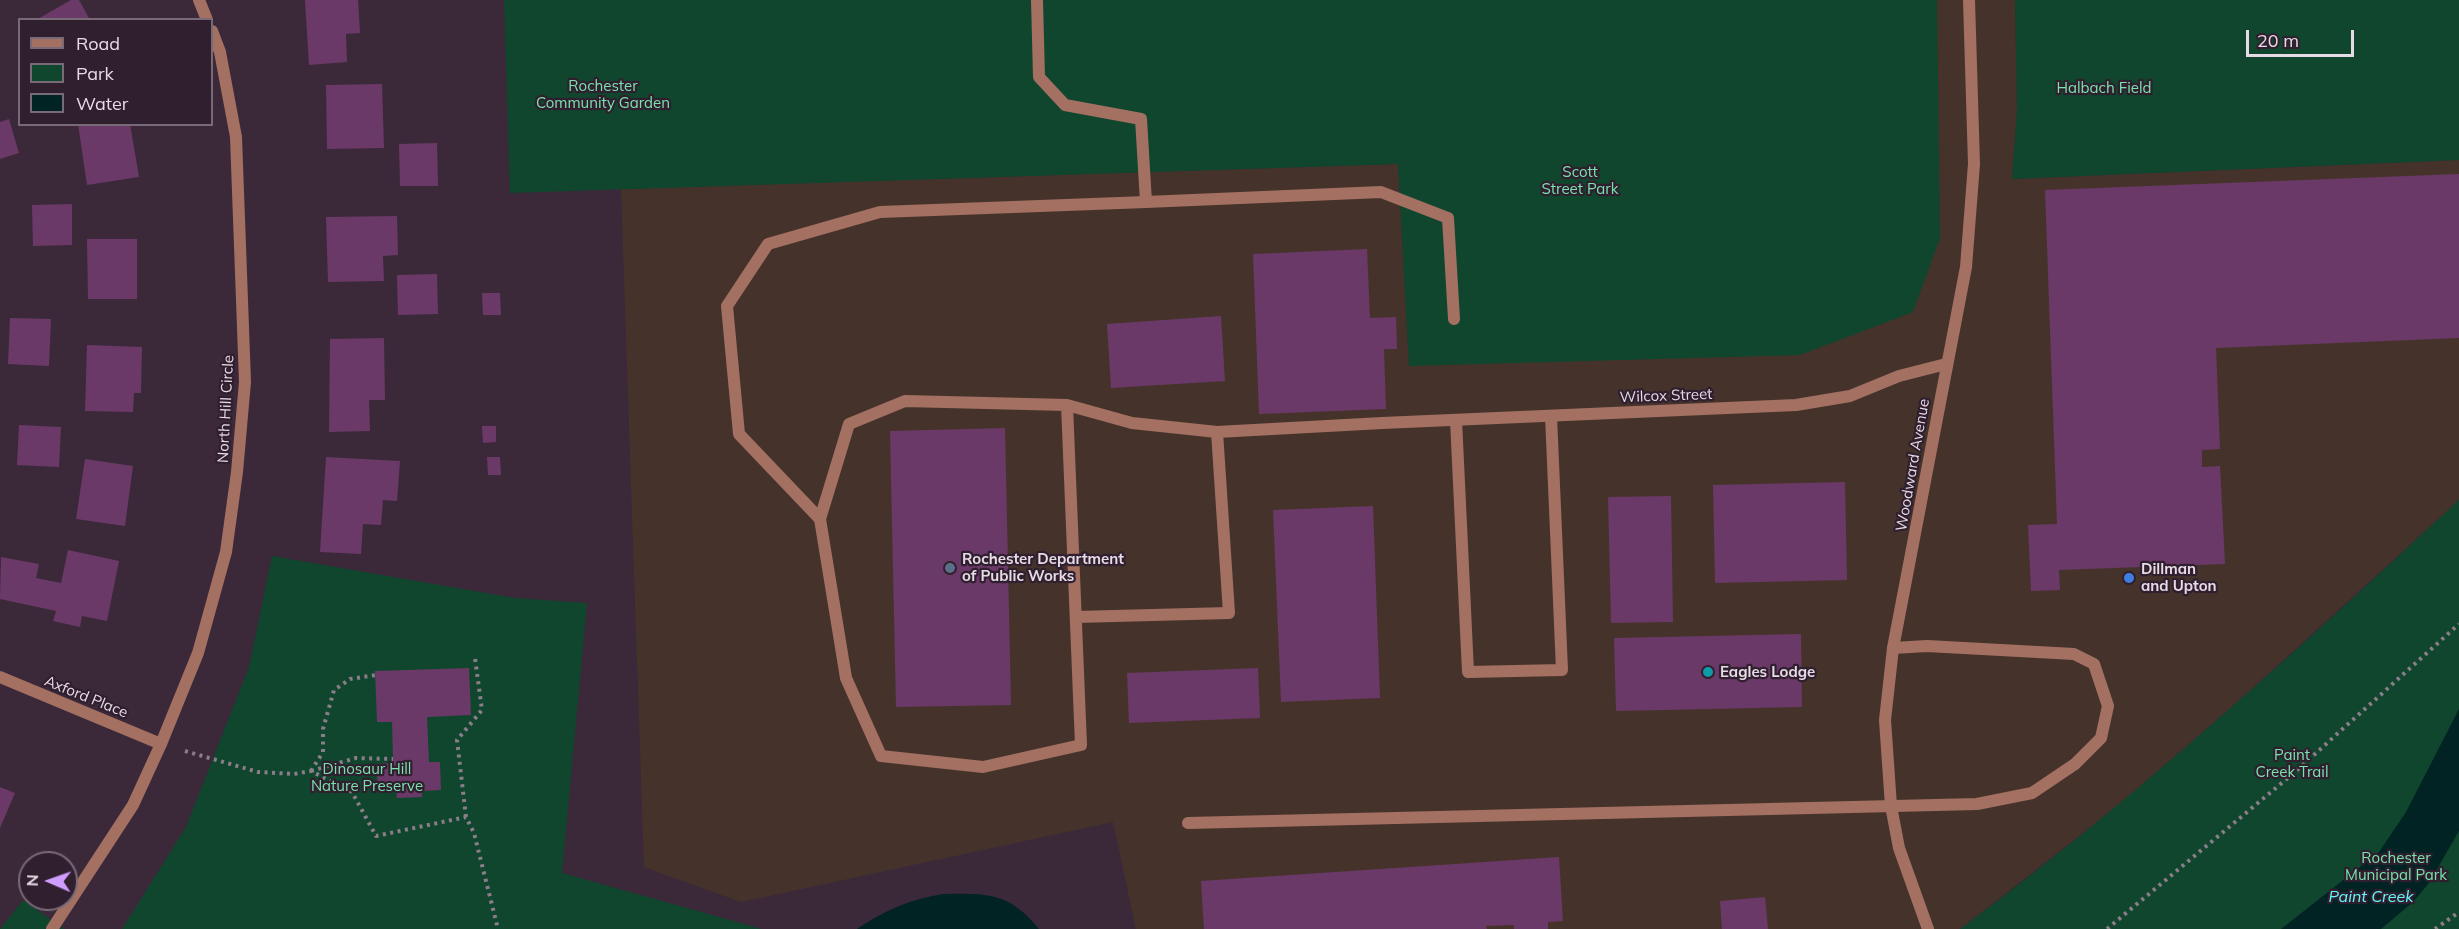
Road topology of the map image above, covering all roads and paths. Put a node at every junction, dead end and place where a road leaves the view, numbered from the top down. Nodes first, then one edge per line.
1 (199, 0) edge
2 (1037, 0) edge
3 (1970, 0) edge
4 (206, 18) edge
5 (213, 34) edge
6 (1146, 202) junction
7 (1455, 319) dead end
8 (1946, 364) junction
9 (1067, 405) junction
10 (1551, 416) junction
11 (1456, 420) junction
12 (1217, 432) junction
13 (820, 519) junction
14 (1076, 617) junction
15 (2459, 624) edge
16 (1893, 648) junction
17 (475, 658) dead end
18 (376, 675) dead end
19 (0, 677) edge
20 (161, 744) junction
21 (393, 759) dead end
22 (310, 771) junction
23 (1891, 806) junction
24 (466, 817) junction
25 (1188, 823) dead end
26 (2459, 912) edge
27 (52, 929) edge
28 (498, 929) edge
29 (1928, 929) edge
30 (2107, 929) edge
31 (2435, 929) edge

1 - 4 street
2 - 6 street
3 - 8 street, Woodward Avenue
5 - 20 street, North Hill Circle
6 - 7 street
6 - 13 street
8 - 10 street, Wilcox Street
8 - 16 street, Woodward Avenue
9 - 12 street, Wilcox Street
9 - 13 street, Wilcox Street
9 - 14 street
10 - 11 street, Wilcox Street
10 - 11 street
11 - 12 street, Wilcox Street
12 - 14 street
13 - 14 street
15 - 30 path
16 - 23 street, Woodward Avenue
16 - 23 street
17 - 24 path
18 - 22 path
19 - 20 street, Axford Place
20 - 22 path
20 - 27 street, North Hill Circle
21 - 22 path
22 - 24 path
23 - 25 street
23 - 29 street, Woodward Avenue
24 - 28 path
26 - 31 path

